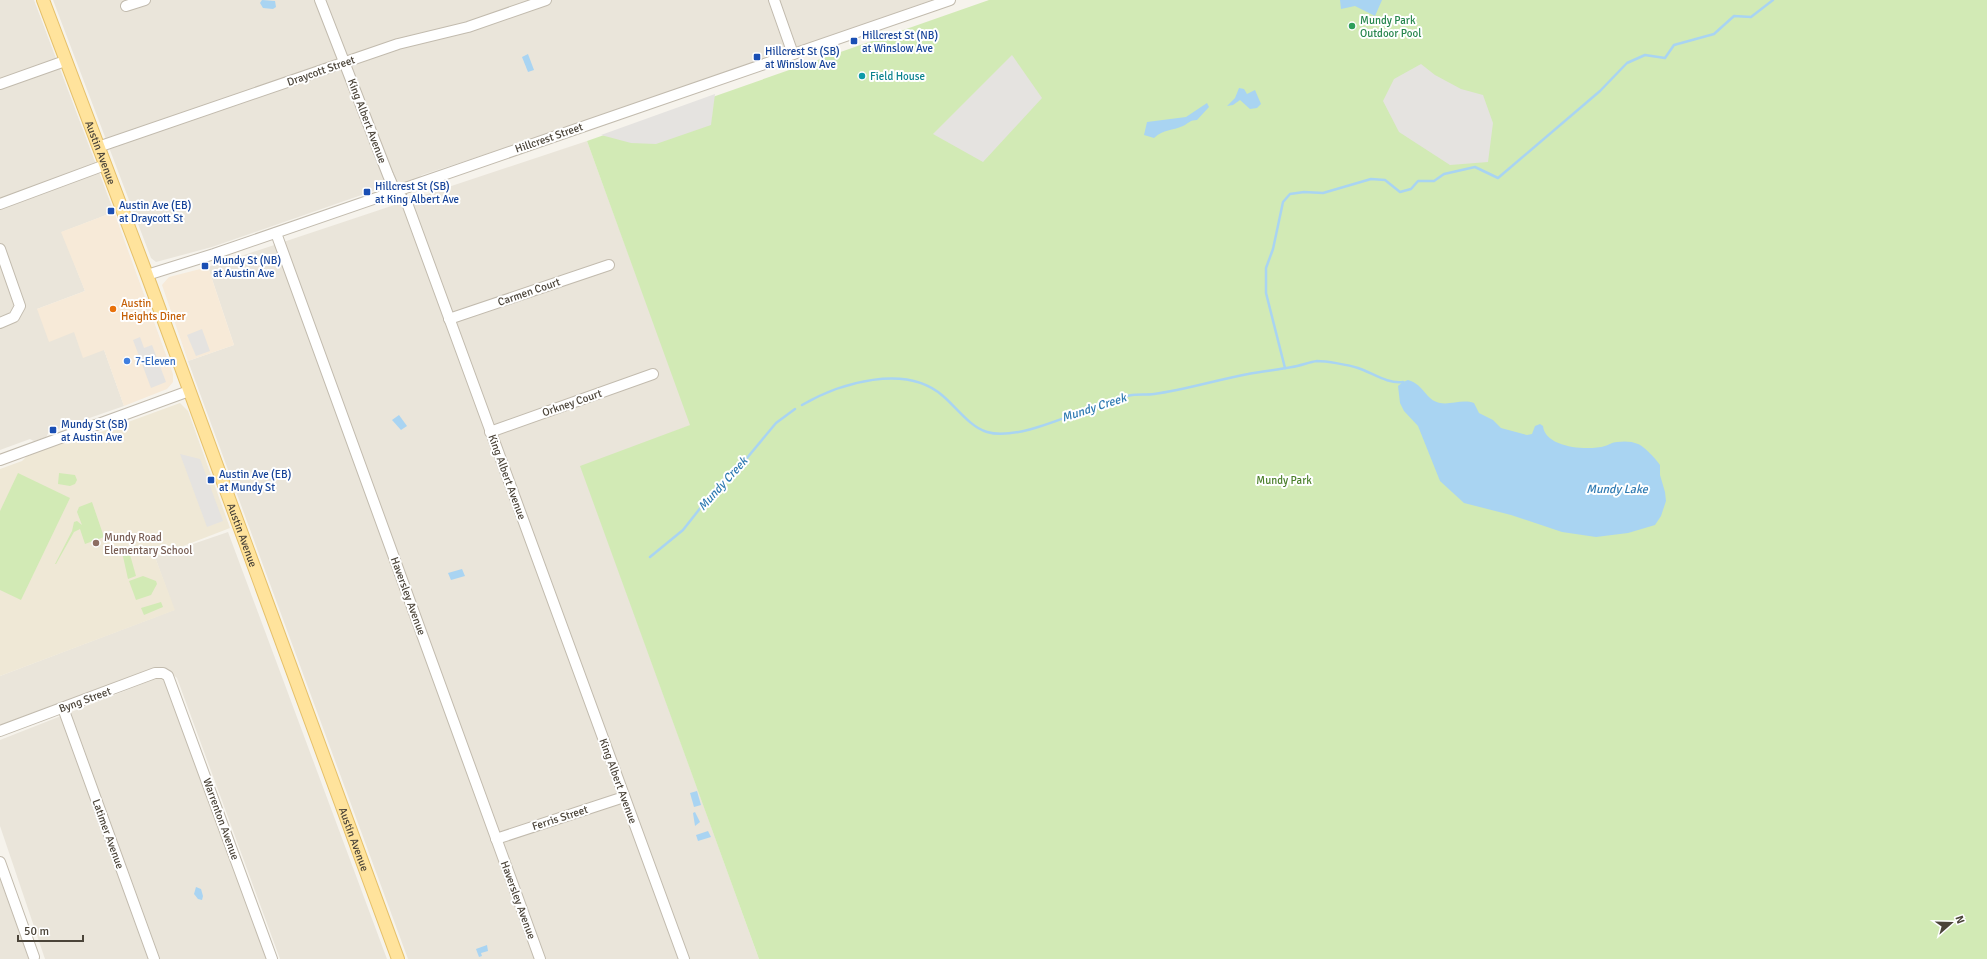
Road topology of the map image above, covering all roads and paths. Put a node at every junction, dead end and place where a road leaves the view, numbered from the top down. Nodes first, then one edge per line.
1 (43, 0) edge
2 (145, 0) edge
3 (320, 0) edge
4 (546, 0) edge
5 (774, 0) edge
6 (950, 0) edge
7 (126, 6) dead end
8 (793, 54) junction
9 (65, 61) junction
10 (344, 63) junction
11 (0, 84) edge
12 (98, 147) junction
13 (105, 165) junction
14 (395, 191) junction
15 (0, 204) edge
16 (276, 233) junction
17 (0, 249) edge
18 (609, 265) dead end
19 (147, 275) junction
20 (449, 319) junction
21 (0, 323) edge
22 (654, 374) dead end
23 (189, 391) junction
24 (490, 432) junction
25 (0, 460) edge
26 (170, 679) joint
27 (63, 708) junction
28 (0, 731) edge
29 (624, 797) junction
30 (496, 839) junction
31 (0, 862) edge
32 (34, 957) dead end
33 (154, 959) edge
34 (272, 959) edge
35 (398, 959) edge
36 (540, 959) edge
37 (684, 959) edge

1 - 9 main road, Austin Avenue
2 - 7 street
3 - 10 street, King Albert Avenue
4 - 10 street, Draycott Street
5 - 8 street
6 - 8 street, Hillcrest Street
8 - 14 street, Hillcrest Street
9 - 11 street
9 - 12 main road, Austin Avenue
10 - 12 street, Draycott Street
10 - 14 street, King Albert Avenue
12 - 13 main road, Austin Avenue
13 - 15 street
13 - 19 main road, Austin Avenue
14 - 16 street, Hillcrest Street
14 - 20 street, King Albert Avenue
16 - 19 street, Hillcrest Street
16 - 30 street, Haversley Avenue
17 - 21 street
18 - 20 street, Carmen Court
19 - 23 main road, Austin Avenue
20 - 24 street, King Albert Avenue
22 - 24 street, Orkney Court
23 - 25 street
23 - 35 main road, Austin Avenue
24 - 29 street, King Albert Avenue
26 - 27 street, Byng Street
26 - 34 street, Warrenton Avenue
27 - 28 street, Byng Street
27 - 33 street, Latimer Avenue
29 - 30 street, Ferris Street
29 - 37 street, King Albert Avenue
30 - 36 street, Haversley Avenue
31 - 32 street

